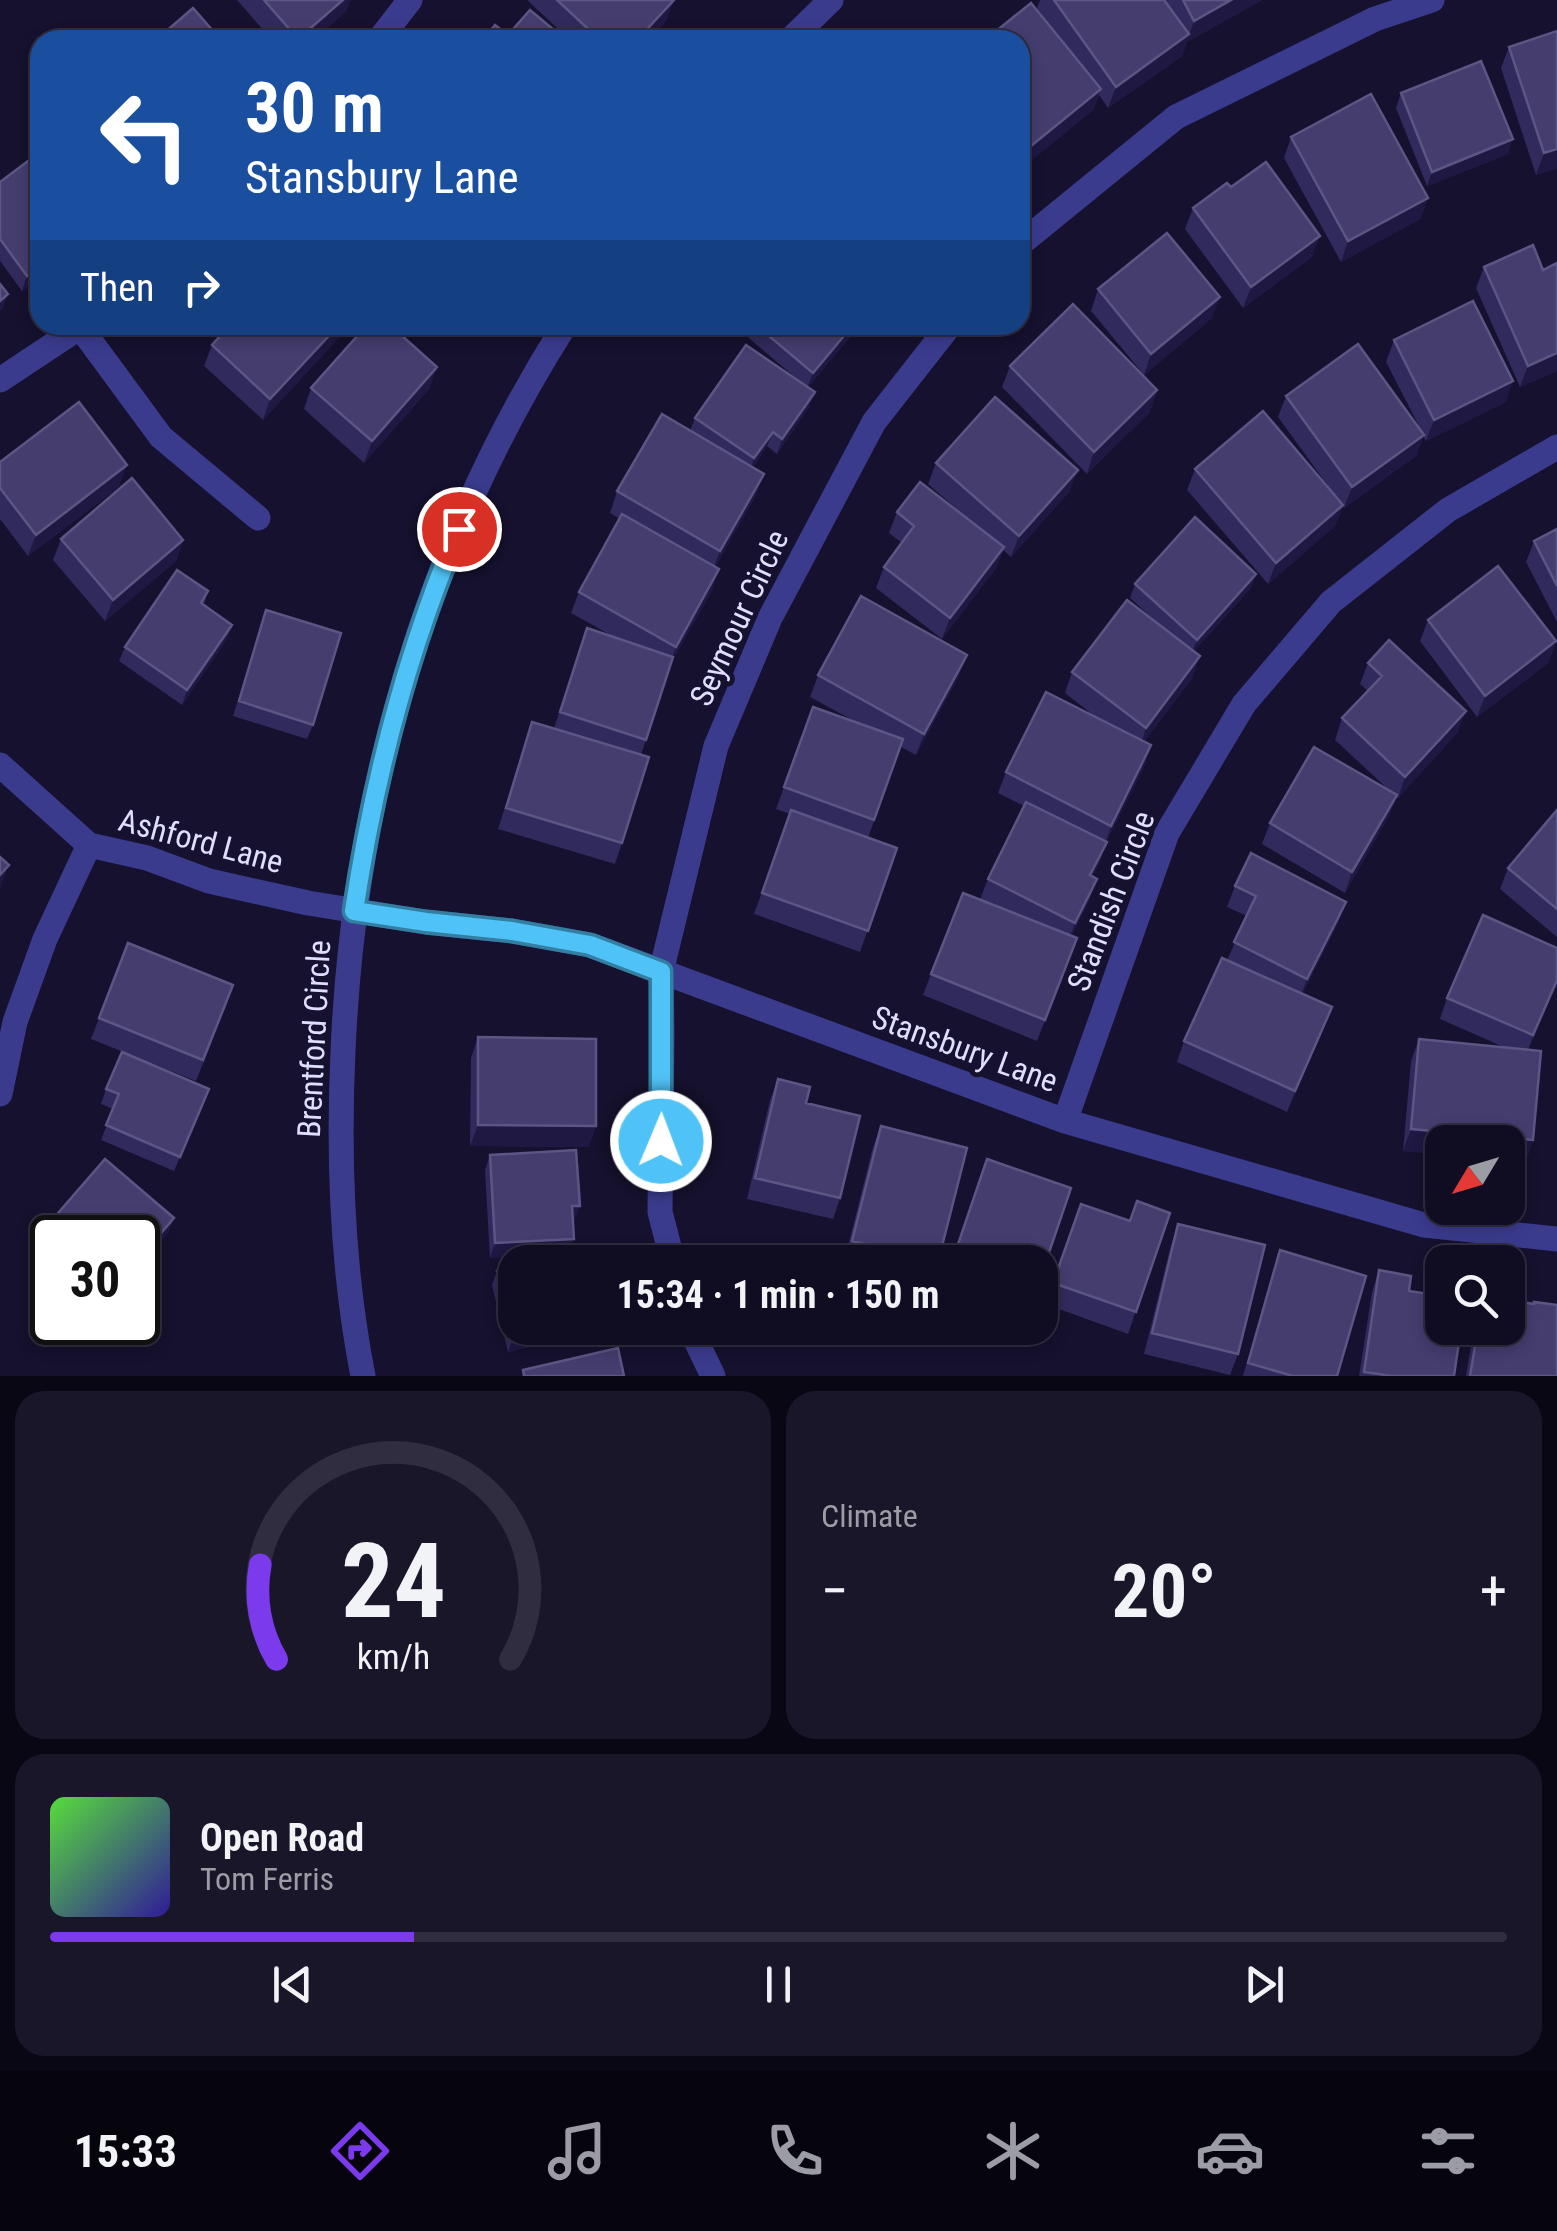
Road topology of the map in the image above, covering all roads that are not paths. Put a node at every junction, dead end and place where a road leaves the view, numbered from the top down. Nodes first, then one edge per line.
1 (410, 0) edge
2 (1432, 0) edge
3 (823, 2) edge
4 (387, 30) edge
5 (799, 30) edge
6 (1030, 236) edge
7 (68, 335) edge
8 (88, 335) edge
9 (559, 335) edge
10 (942, 335) edge
11 (0, 380) edge
12 (1557, 448) edge
13 (258, 518) dead end
14 (0, 764) edge
15 (88, 845) junction
16 (354, 911) junction
17 (661, 972) junction
18 (0, 1094) edge
19 (1065, 1120) junction
20 (1557, 1239) edge
21 (668, 1245) edge
22 (698, 1345) edge
23 (363, 1376) edge
24 (713, 1376) edge

1 - 4 street
2 - 6 street
3 - 5 street
7 - 11 street
8 - 13 street
9 - 16 street, Brentford Circle
10 - 17 street, Seymour Circle
12 - 19 street, Standish Circle
14 - 15 street, Ashford Lane
15 - 16 street, Ashford Lane
15 - 18 street
16 - 17 street, Stansbury Lane
16 - 23 street, Brentford Circle
17 - 19 street, Stansbury Lane
17 - 21 street, Seymour Circle
19 - 20 street, Stansbury Lane
22 - 24 street

